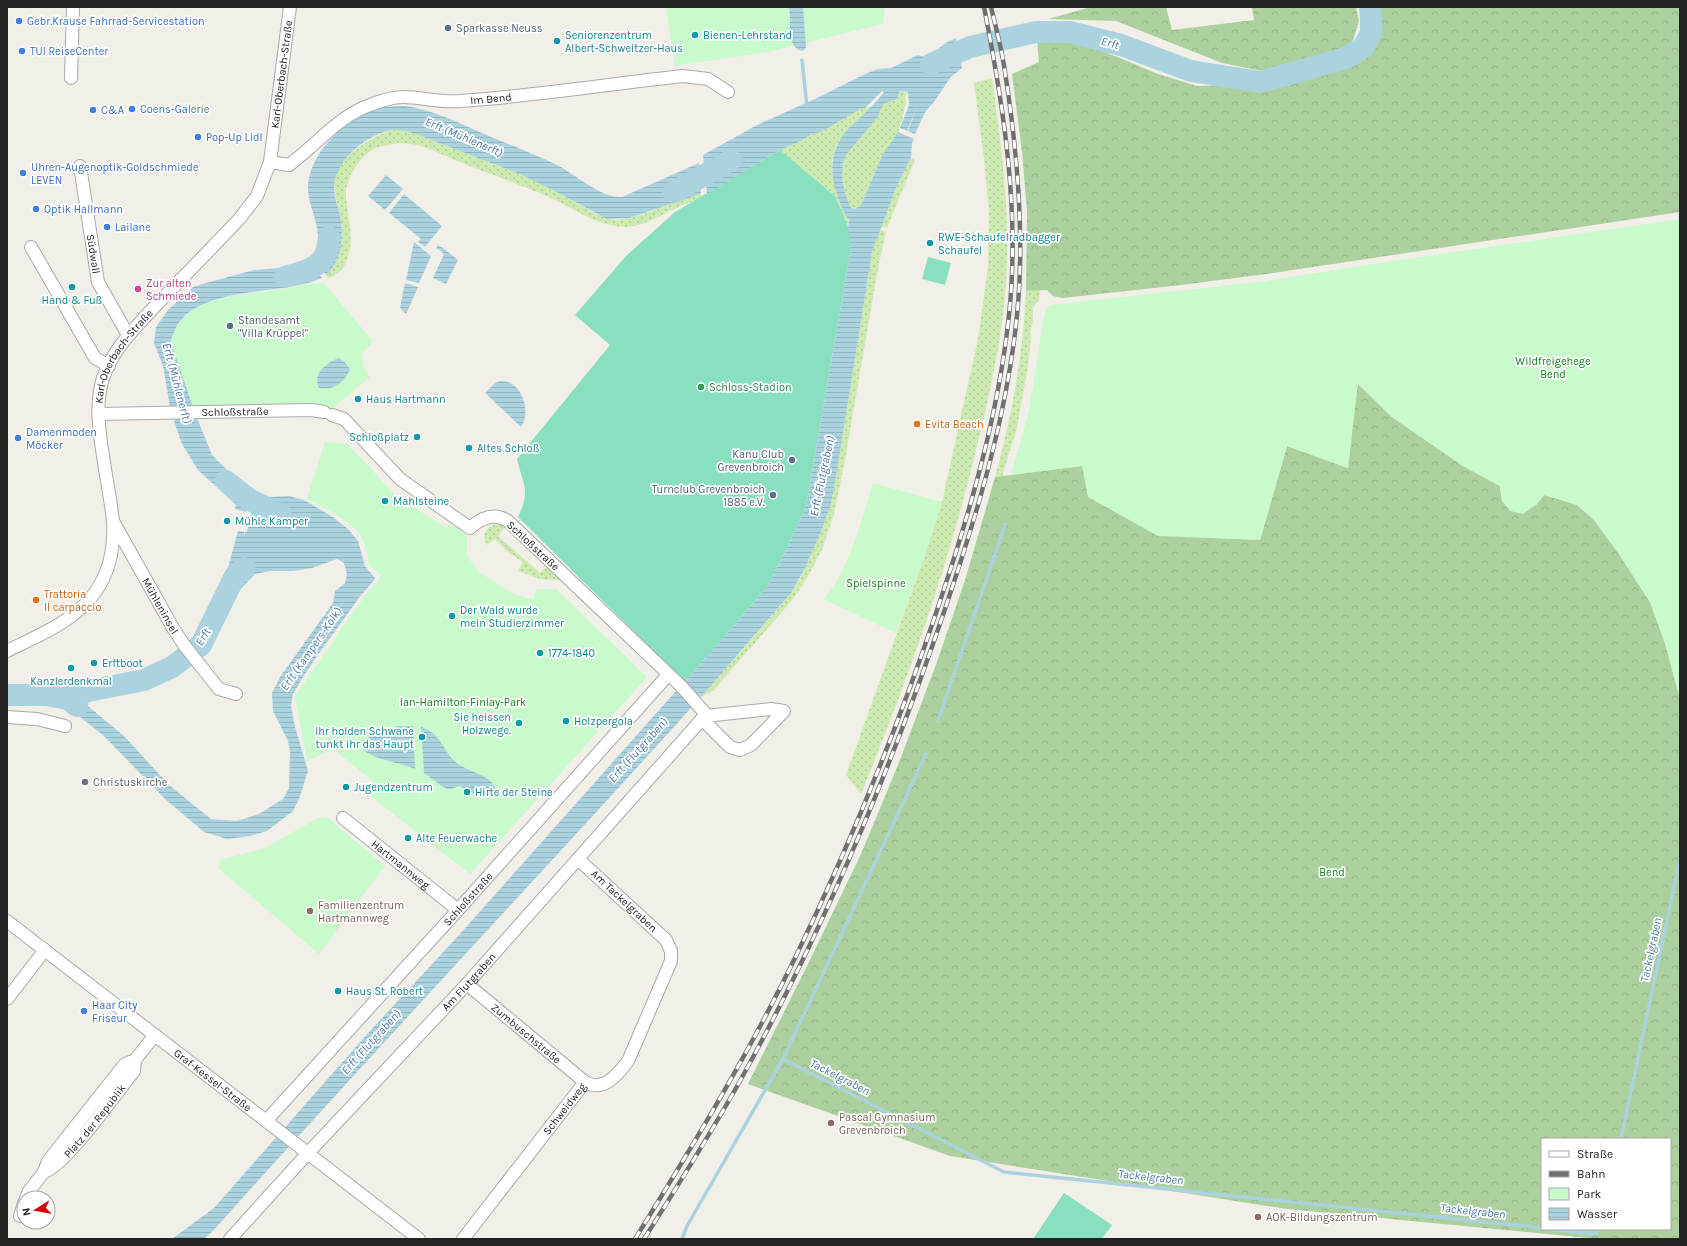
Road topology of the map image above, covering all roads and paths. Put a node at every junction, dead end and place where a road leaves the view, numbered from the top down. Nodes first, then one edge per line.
1 (73, 7) edge
2 (290, 7) edge
3 (71, 78) dead end
4 (728, 92) dead end
5 (270, 162) junction
6 (80, 166) dead end
7 (31, 247) dead end
8 (128, 335) junction
9 (109, 366) junction
10 (98, 414) junction
11 (113, 522) junction
12 (7, 651) edge
13 (668, 675) junction
14 (236, 694) dead end
15 (7, 718) edge
16 (704, 718) junction
17 (65, 726) dead end
18 (343, 818) dead end
19 (578, 858) junction
20 (458, 910) junction
21 (7, 921) edge
22 (669, 945) joint
23 (45, 950) junction
24 (467, 984) junction
25 (7, 999) edge
26 (155, 1035) junction
27 (585, 1082) junction
28 (266, 1121) junction
29 (308, 1153) junction
30 (30, 1190) edge
31 (230, 1239) edge
32 (418, 1239) edge
33 (463, 1239) edge

1 - 3 street
2 - 5 street, Karl-Oberbach-Straße
4 - 5 street, Im Bend
5 - 8 street, Karl-Oberbach-Straße
6 - 8 street, Südwall
7 - 9 street
8 - 9 street, Karl-Oberbach-Straße
9 - 10 street, Karl-Oberbach-Straße
10 - 11 street, Karl-Oberbach-Straße
10 - 13 street, Schloßstraße
11 - 12 street, Karl-Oberbach-Straße
11 - 14 street, Mühleninsel
13 - 16 street, Schloßstraße
13 - 20 street, Schloßstraße
15 - 17 street
16 - 16 street
16 - 19 street, Am Flutgraben
18 - 20 street, Hartmannweg
19 - 22 street, Am Tackelgraben
19 - 24 street, Am Flutgraben
20 - 28 street, Schloßstraße
21 - 23 street, Graf-Kessel-Straße
22 - 27 street, Schweidweg
23 - 25 street
23 - 26 street, Graf-Kessel-Straße
24 - 27 street, Zumbuschstraße
24 - 29 street, Am Flutgraben
26 - 28 street, Graf-Kessel-Straße
26 - 30 street, Platz der Republik
27 - 33 street, Schweidweg
28 - 29 street, Graf-Kessel-Straße
29 - 31 street, Am Flutgraben
29 - 32 street, Graf-Kessel-Straße

